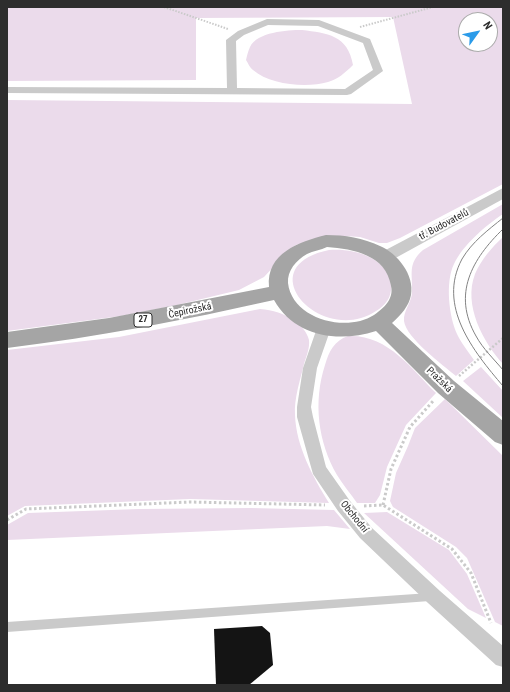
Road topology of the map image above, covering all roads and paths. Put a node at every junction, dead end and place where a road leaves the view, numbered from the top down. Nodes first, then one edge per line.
1 (164, 7) edge
2 (433, 7) edge
3 (344, 31) junction
4 (241, 33) junction
5 (7, 90) edge
6 (232, 91) junction
7 (503, 193) edge
8 (384, 257) junction
9 (278, 292) junction
10 (379, 322) junction
11 (324, 328) junction
12 (503, 338) edge
13 (7, 340) edge
14 (446, 387) junction
15 (503, 435) edge
16 (344, 506) junction
17 (383, 506) junction
18 (7, 520) edge
19 (434, 597) junction
20 (491, 624) dead end
21 (7, 627) edge
22 (503, 658) edge

1 - 4 path
2 - 3 path
3 - 4 street
3 - 6 street
4 - 6 street
5 - 6 street
7 - 8 street, tř. Budovatelů
8 - 9 main road
8 - 10 main road
9 - 11 main road
9 - 13 main road, Čepirožská / 27
10 - 11 main road
10 - 14 main road, Pražská
11 - 16 street, Obchodní
12 - 14 path
14 - 15 main road, Pražská
14 - 17 path
16 - 17 path
16 - 18 path
16 - 19 street, Obchodní
17 - 20 path
19 - 21 lane
19 - 22 street, Obchodní

